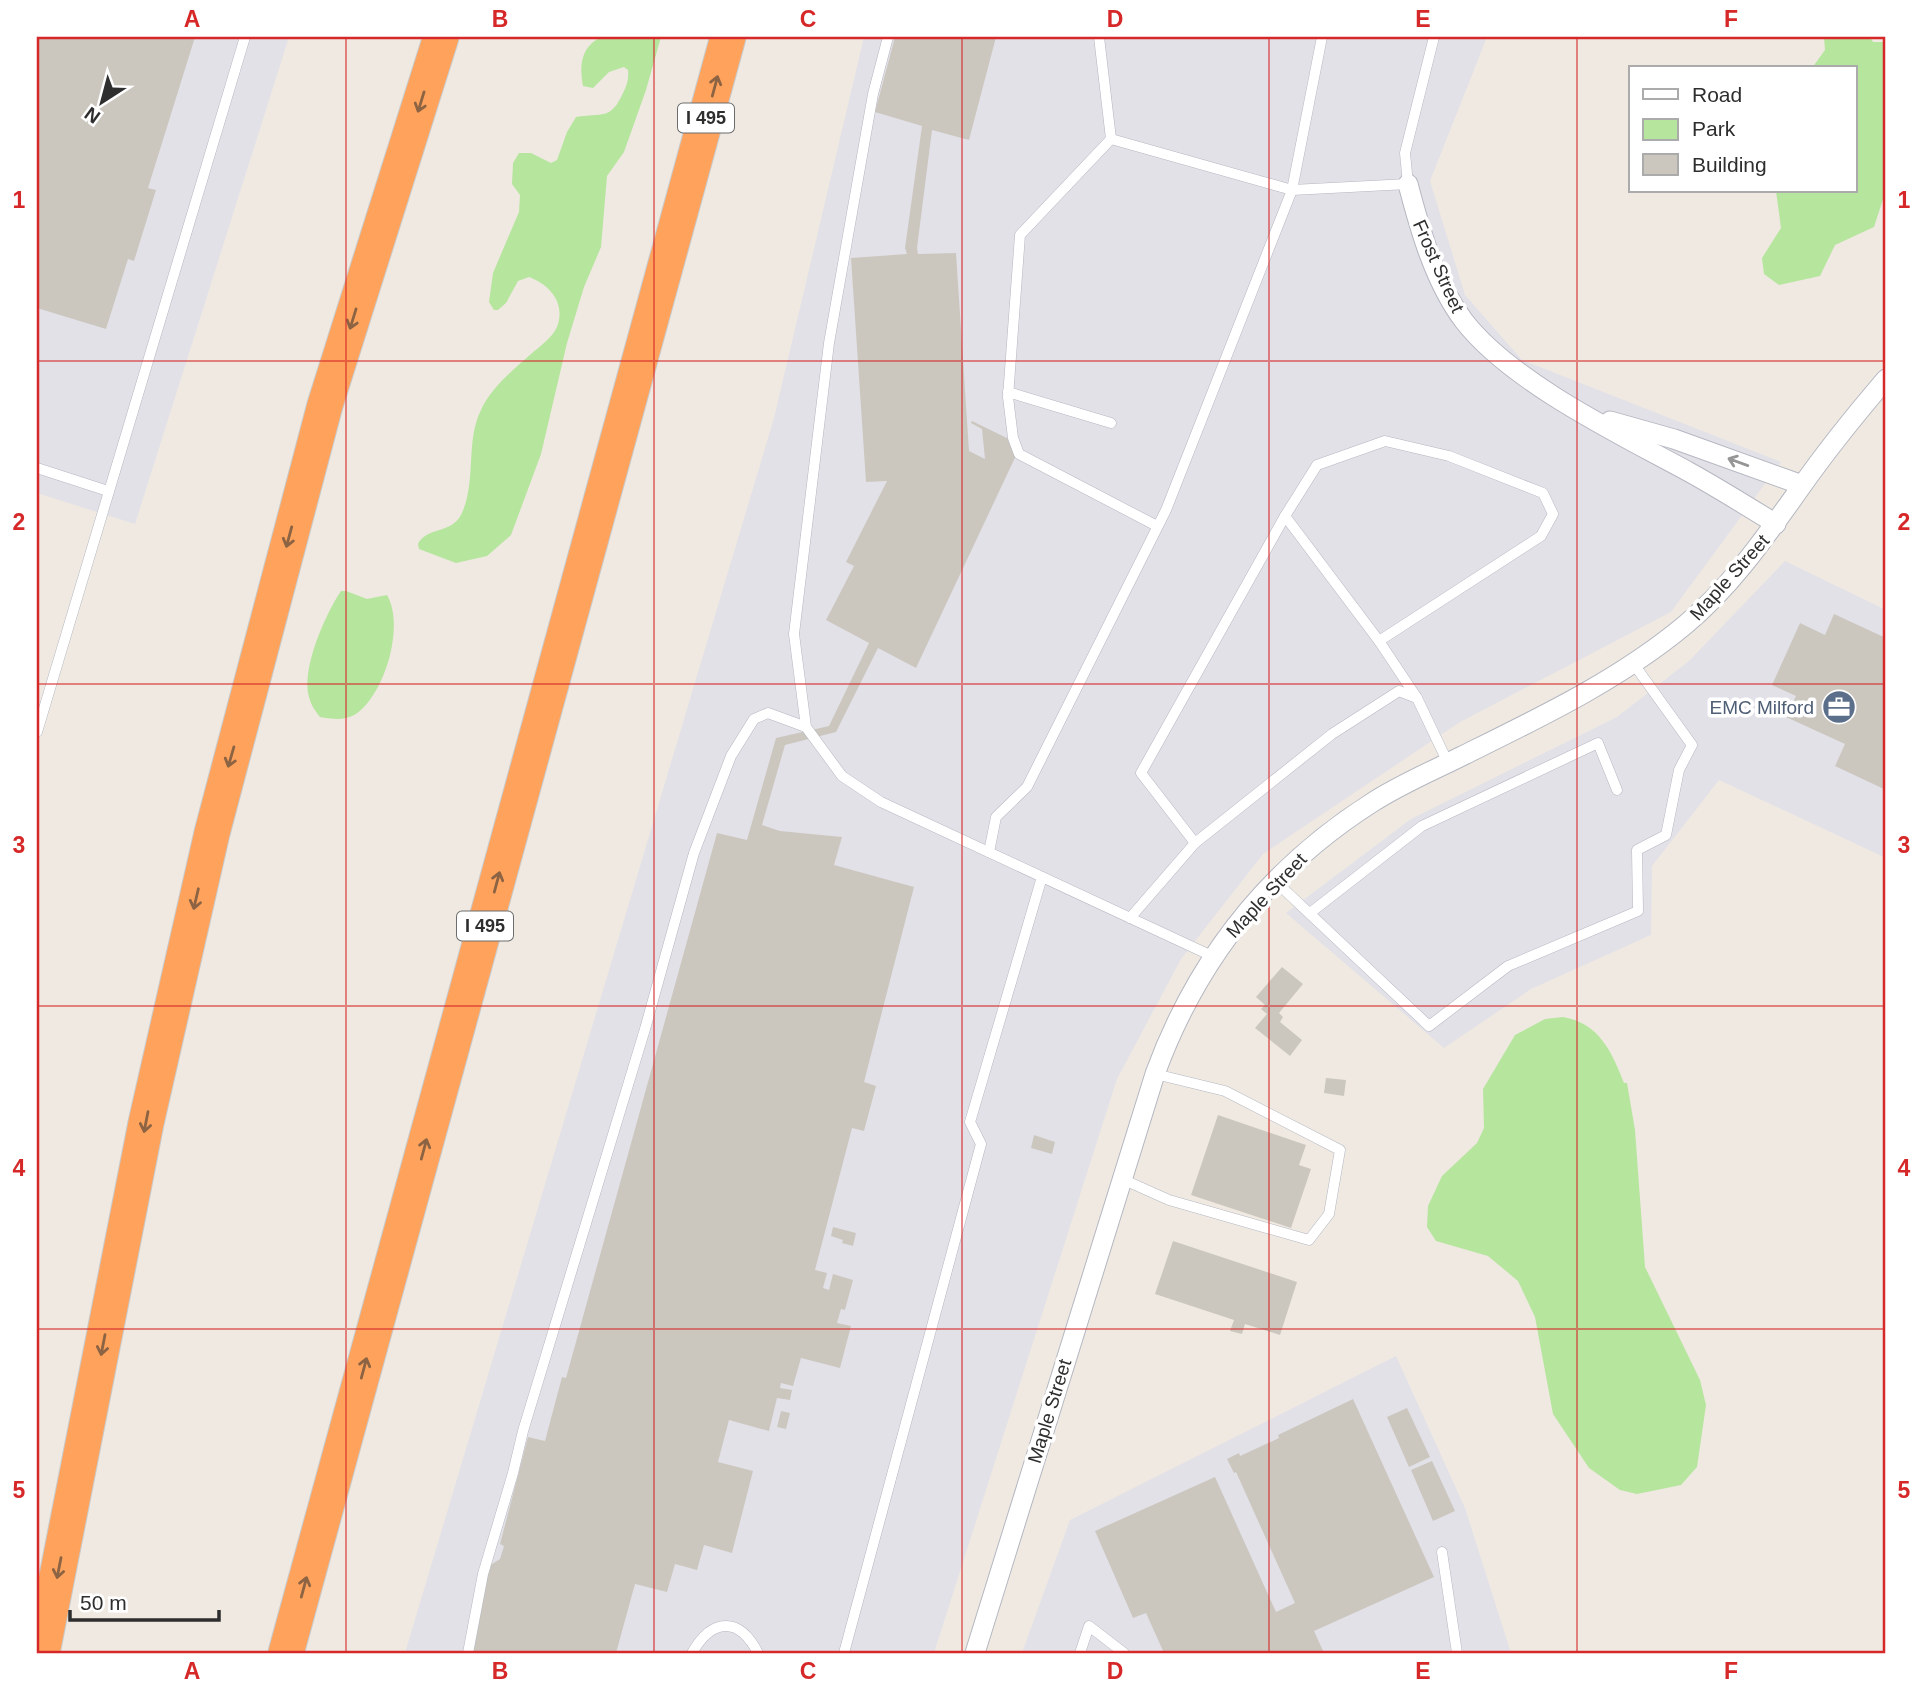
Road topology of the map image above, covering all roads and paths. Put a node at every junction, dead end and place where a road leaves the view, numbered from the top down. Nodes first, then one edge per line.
1 (245, 37) edge
2 (441, 37) edge
3 (728, 37) edge
4 (888, 37) edge
5 (1099, 37) edge
6 (1322, 37) edge
7 (1434, 37) edge
8 (1111, 139) junction
9 (1408, 184) junction
10 (1292, 190) junction
11 (1886, 379) edge
12 (1008, 392) junction
13 (1586, 414) junction
14 (1111, 423) dead end
15 (37, 468) edge
16 (1802, 485) junction
17 (108, 491) junction
18 (1285, 516) junction
19 (1776, 524) junction
20 (1157, 526) junction
21 (1378, 641) junction
22 (1633, 663) junction
23 (1417, 698) junction
24 (806, 727) junction
25 (37, 732) edge
26 (1448, 763) junction
27 (1617, 790) dead end
28 (1195, 843) junction
29 (989, 852) junction
30 (1042, 877) junction
31 (1275, 881) junction
32 (1310, 913) junction
33 (1130, 918) junction
34 (1212, 956) junction
35 (1155, 1074) junction
36 (1122, 1180) junction
37 (1442, 1552) dead end
38 (42, 1653) edge
39 (286, 1653) edge
40 (468, 1653) edge
41 (692, 1653) edge
42 (758, 1653) edge
43 (844, 1653) edge
44 (975, 1653) edge
45 (1080, 1653) edge
46 (1124, 1653) edge
47 (1457, 1653) edge

1 - 17 lane
2 -> 38 highway
39 -> 3 highway, I 495
4 - 24 lane
5 - 8 lane
6 - 10 lane
7 - 9 lane
8 - 10 lane
8 - 12 lane
9 - 10 lane
9 - 13 street, Frost Street
10 - 20 lane
11 - 16 street, Maple Street
12 - 14 lane
12 - 20 lane
16 -> 13 street, Frost Street
13 - 19 street, Frost Street
15 - 17 lane
16 - 19 street, Maple Street
17 - 25 lane
18 - 21 lane
18 - 21 lane
18 - 28 lane
19 - 22 street, Maple Street
20 - 29 lane
21 - 23 lane
22 - 26 street, Maple Street
22 - 32 lane
23 - 26 lane
23 - 28 lane
24 - 29 lane
24 - 40 lane
26 - 31 street, Maple Street
27 - 32 lane
28 - 33 lane
29 - 30 lane
30 - 33 lane
30 - 43 lane
31 - 32 lane
31 - 34 street, Maple Street
33 - 34 lane
34 - 35 street, Maple Street
35 - 36 street, Maple Street
35 - 36 lane
36 - 44 street, Maple Street
37 - 47 lane
41 - 42 lane
45 - 46 lane

